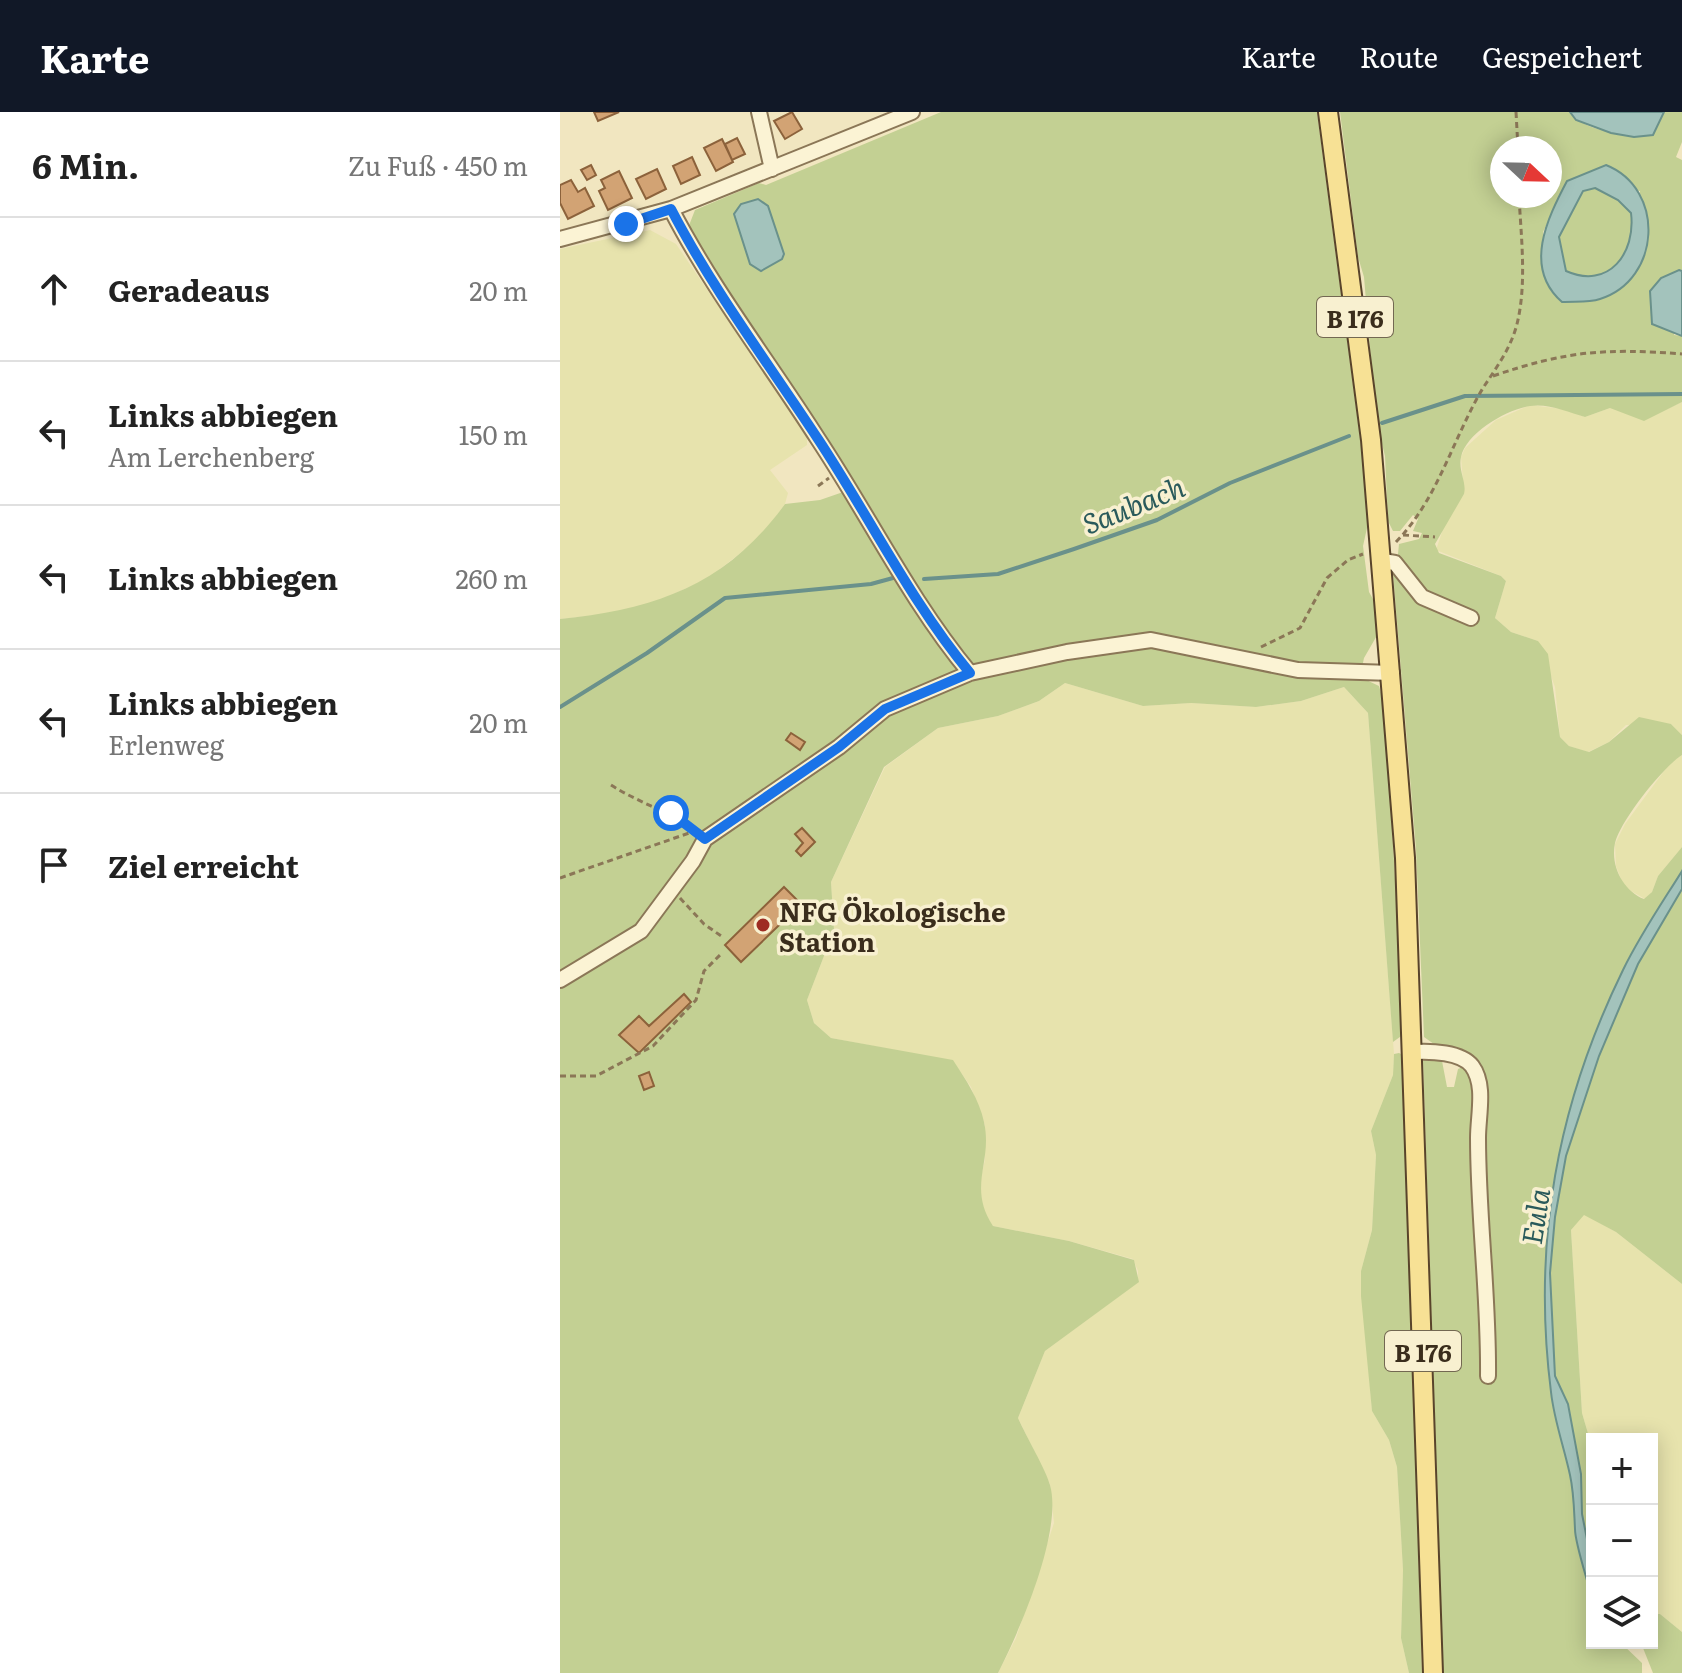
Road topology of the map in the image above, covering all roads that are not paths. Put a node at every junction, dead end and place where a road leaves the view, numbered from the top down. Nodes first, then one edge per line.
1 (759, 112) edge
2 (912, 112) edge
3 (1328, 112) edge
4 (772, 169) junction
5 (671, 209) junction
6 (560, 239) edge
7 (1382, 554) junction
8 (1471, 618) dead end
9 (970, 673) junction
10 (1392, 673) junction
11 (560, 980) edge
12 (1414, 1052) junction
13 (1488, 1376) dead end
14 (1433, 1673) edge

1 - 4 street
2 - 4 street
3 - 7 main road, B 176
4 - 5 street
5 - 6 street
5 - 9 street
7 - 8 street
7 - 10 main road, B 176
9 - 10 street
9 - 11 street
10 - 12 main road, B 176
12 - 13 street
12 - 14 main road, B 176

